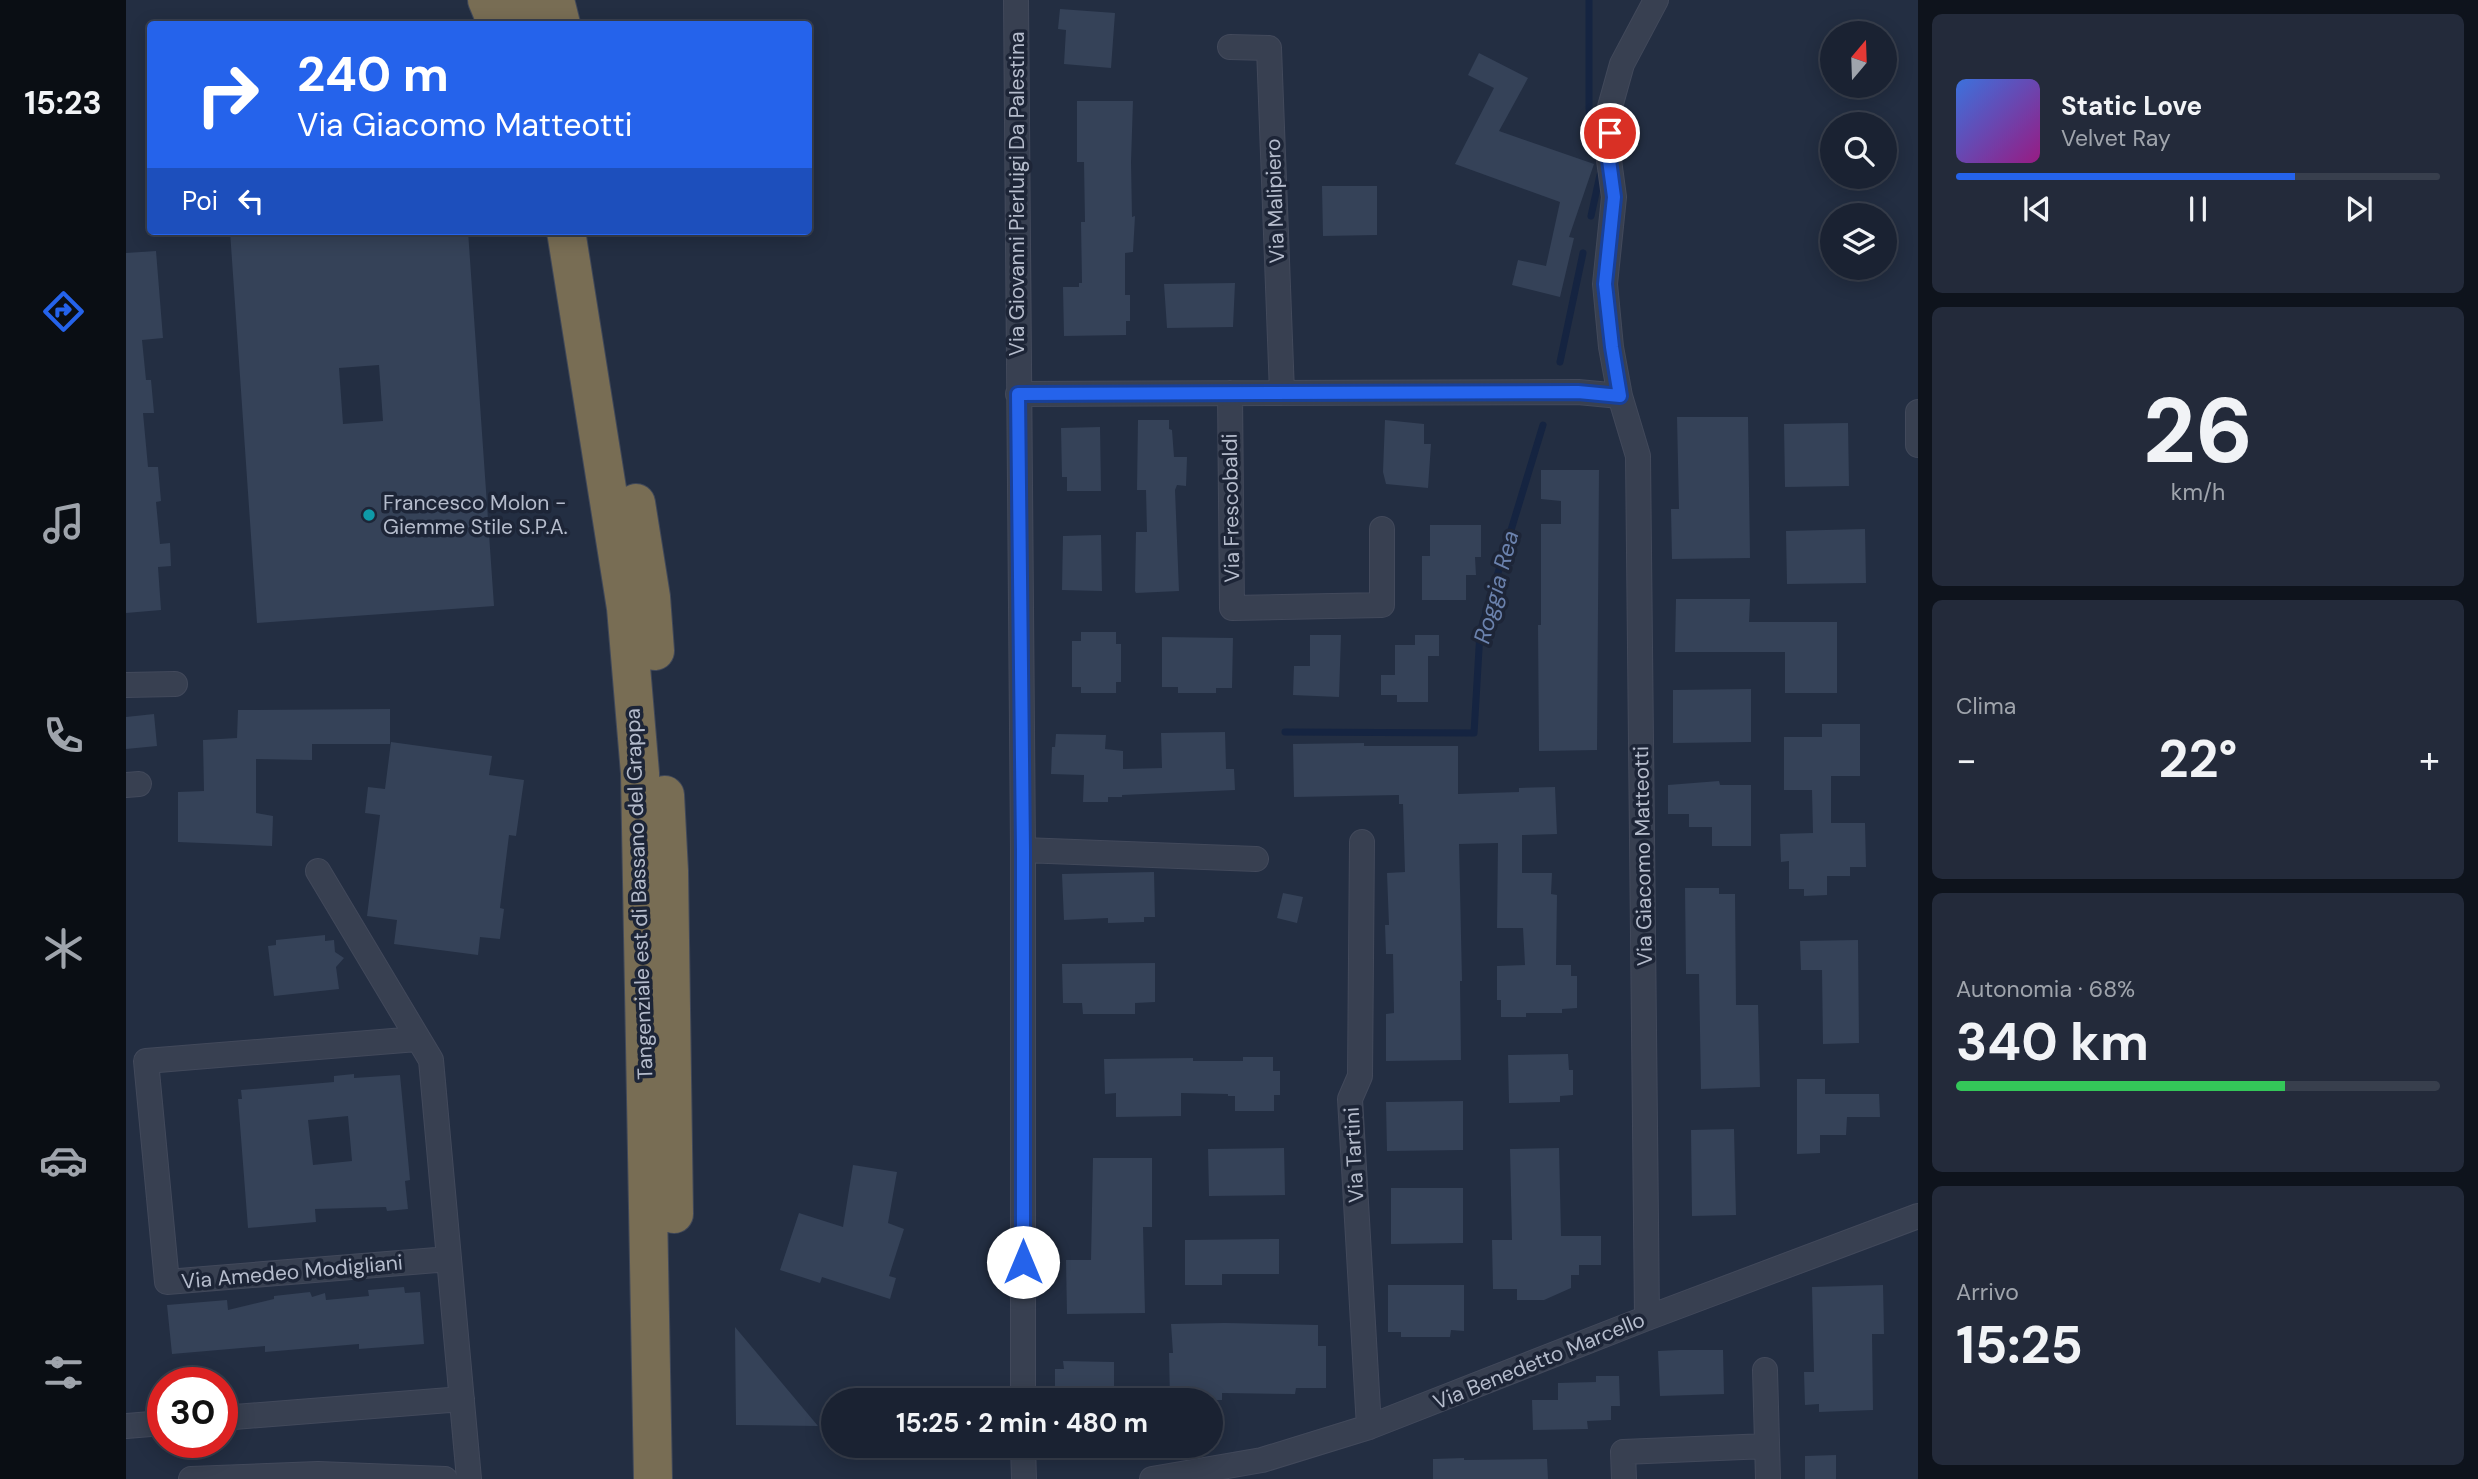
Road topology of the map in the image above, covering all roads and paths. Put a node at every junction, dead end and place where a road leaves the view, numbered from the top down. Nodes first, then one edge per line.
1 (487, 0) edge
2 (500, 0) edge
3 (526, 0) edge
4 (555, 0) edge
5 (1016, 0) edge
6 (1656, 0) edge
7 (496, 21) edge
8 (509, 21) edge
9 (533, 21) edge
10 (560, 21) edge
11 (1230, 47) dead end
12 (567, 235) edge
13 (594, 235) edge
14 (1230, 393) junction
15 (1282, 393) junction
16 (1018, 394) junction
17 (1620, 396) junction
18 (1918, 412) edge
19 (1918, 445) edge
20 (1382, 529) dead end
21 (126, 684) edge
22 (176, 684) dead end
23 (1362, 842) dead end
24 (1023, 850) junction
25 (1256, 859) dead end
26 (318, 871) dead end
27 (417, 1038) junction
28 (1918, 1216) edge
29 (449, 1259) junction
30 (1647, 1318) junction
31 (1765, 1370) dead end
32 (1023, 1388) edge
33 (462, 1399) junction
34 (238, 1417) edge
35 (147, 1424) edge
36 (126, 1426) edge
37 (1369, 1427) junction
38 (1767, 1446) junction
39 (1023, 1458) edge
40 (666, 1476) edge
41 (191, 1479) edge
42 (445, 1479) edge
43 (469, 1479) edge
44 (1024, 1479) edge
45 (1152, 1479) edge
46 (1624, 1479) edge
47 (1768, 1479) edge

1 - 7 highway
2 - 8 highway
3 - 9 highway
4 - 10 highway
5 - 16 street, Via Giovanni Pierluigi Da Palestina
6 - 17 street, Via Giacomo Matteotti
11 - 15 street, Via Malipiero
12 - 40 highway, Tangenziale est di Bassano del Grappa
13 - 40 highway, Tangenziale est di Bassano del Grappa
14 - 15 street
14 - 16 street
14 - 20 street, Via Frescobaldi
15 - 17 street
16 - 24 street, Via Giovanni Pierluigi Da Palestina
17 - 30 street, Via Giacomo Matteotti
18 - 19 street
21 - 22 street
23 - 37 street, Via Tartini
24 - 25 street
24 - 32 street, Via Giovanni Pierluigi Da Palestina
26 - 27 street
27 - 29 street
27 - 29 street, Via Amedeo Modigliani
28 - 30 street, Via Benedetto Marcello
29 - 33 street
30 - 37 street, Via Benedetto Marcello
31 - 38 street
33 - 34 street
33 - 43 street
35 - 36 street
37 - 45 street, Via Benedetto Marcello
38 - 46 street
38 - 47 street
39 - 44 street
41 - 42 street

